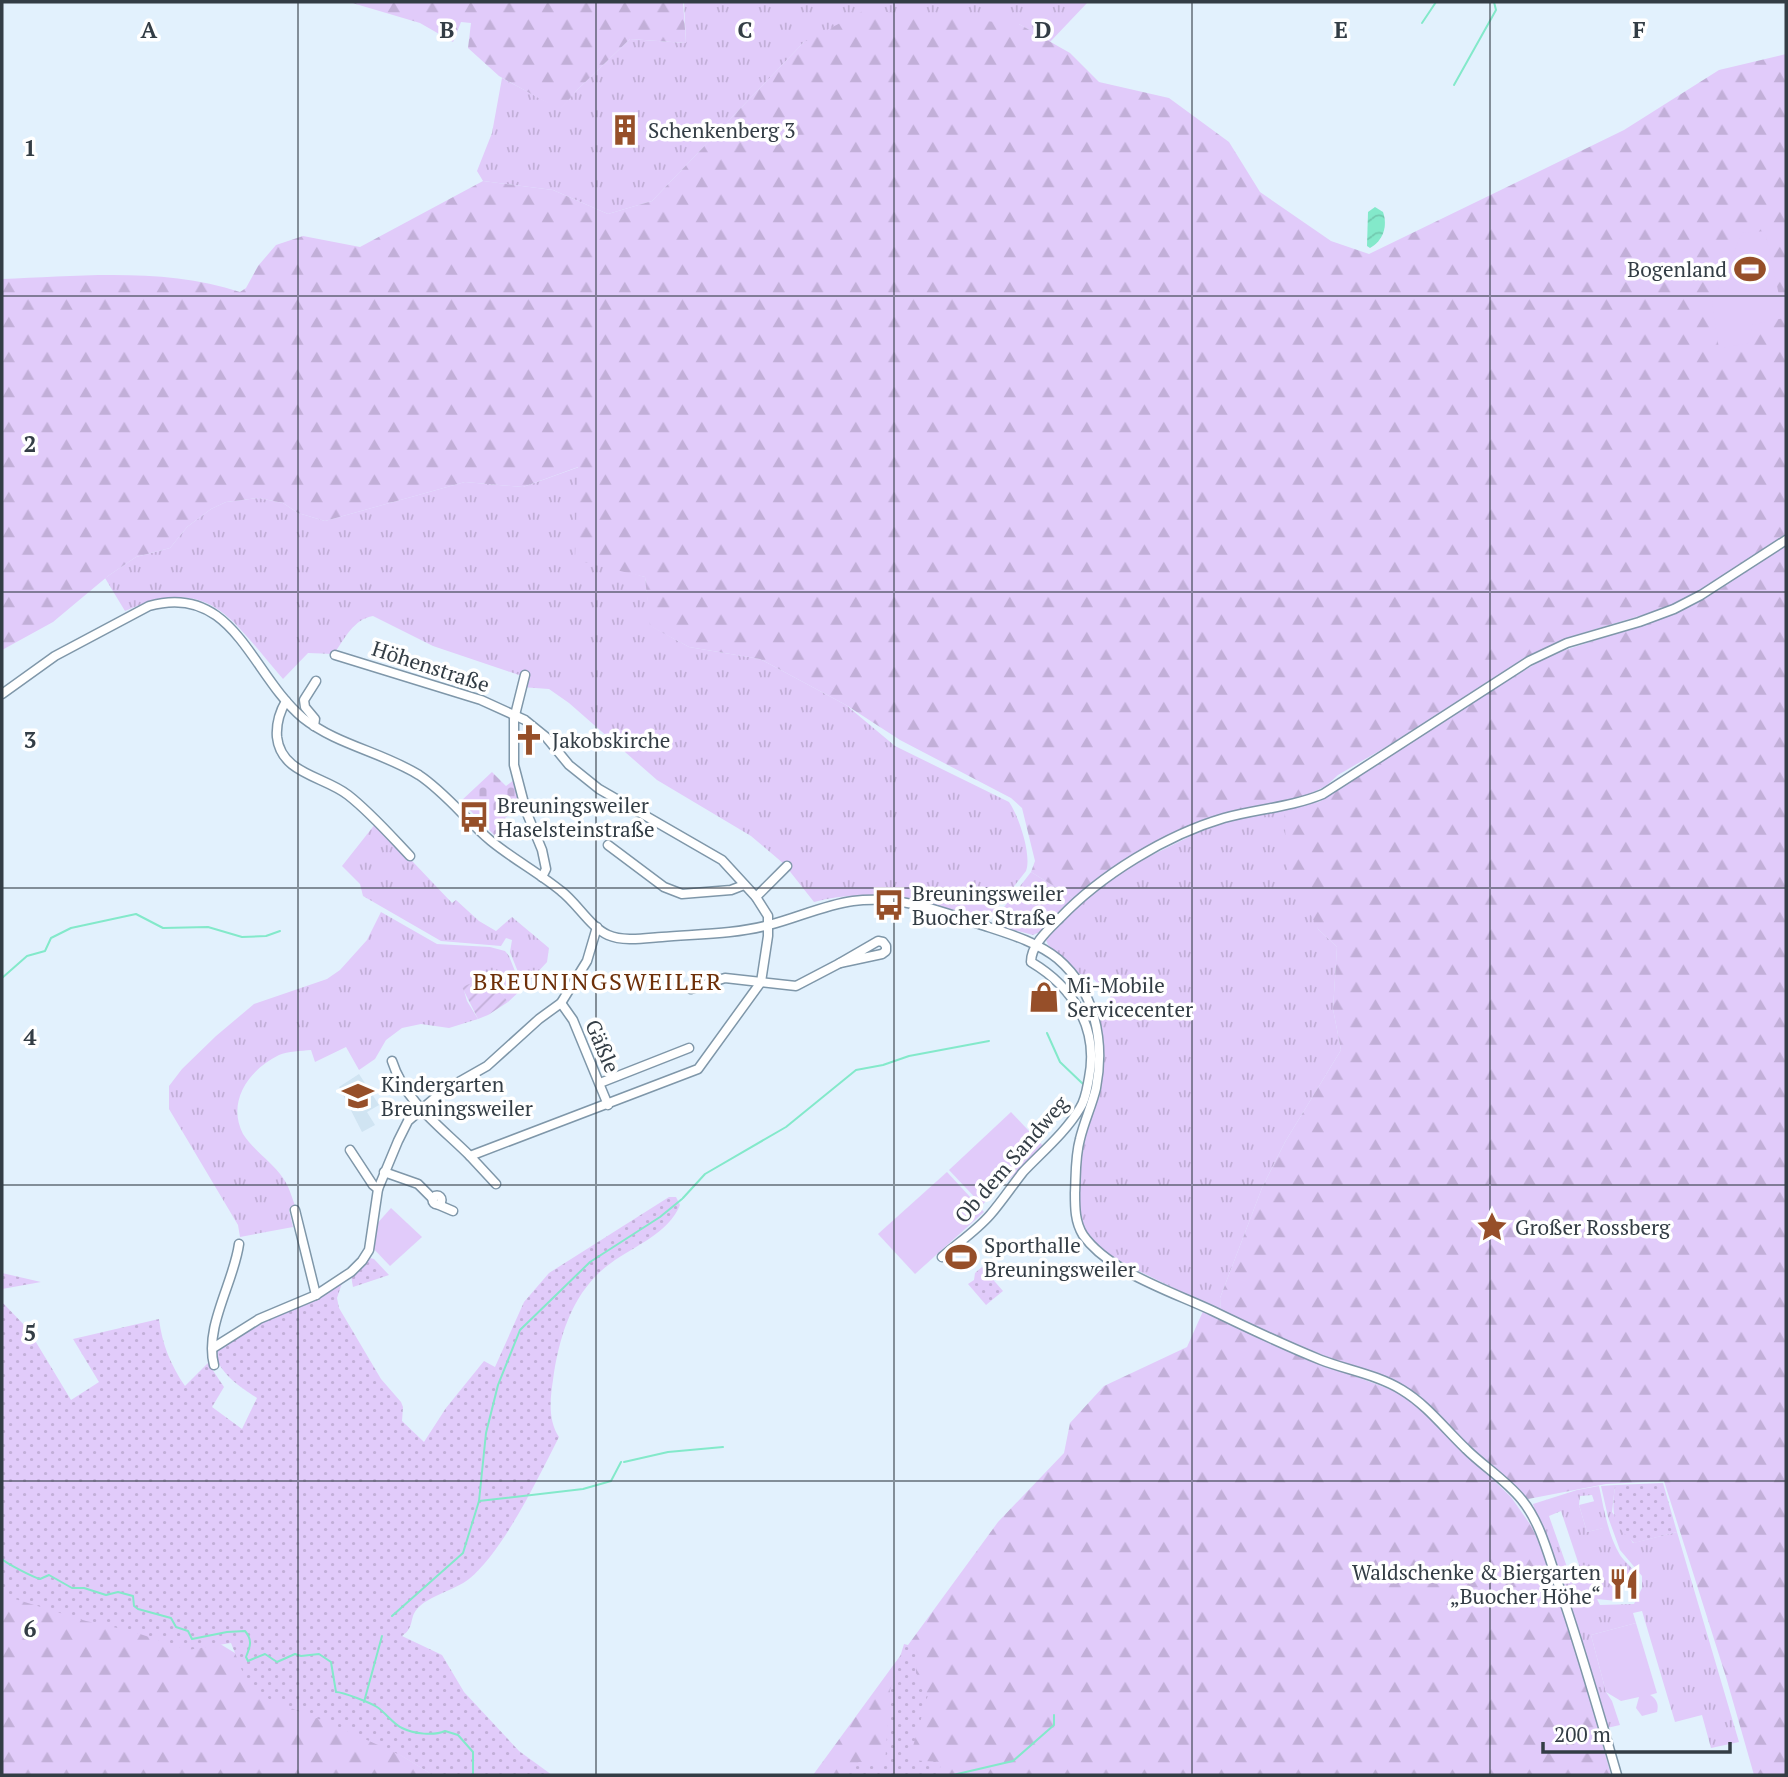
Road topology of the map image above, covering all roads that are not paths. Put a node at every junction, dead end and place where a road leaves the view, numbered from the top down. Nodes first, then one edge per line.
1 (1786, 540) edge
2 (335, 655) dead end
3 (525, 675) dead end
4 (316, 681) dead end
5 (2, 694) edge
6 (286, 701) junction
7 (515, 714) junction
8 (314, 726) junction
9 (608, 845) dead end
10 (410, 856) dead end
11 (787, 866) dead end
12 (542, 877) junction
13 (744, 885) junction
14 (756, 897) junction
15 (768, 925) junction
16 (597, 927) junction
17 (1037, 945) junction
18 (840, 963) junction
19 (761, 982) junction
20 (691, 989) dead end
21 (561, 1003) junction
22 (689, 1048) dead end
23 (392, 1061) dead end
24 (600, 1083) junction
25 (608, 1105) junction
26 (420, 1109) junction
27 (350, 1150) dead end
28 (470, 1156) junction
29 (384, 1172) junction
30 (496, 1184) dead end
31 (378, 1189) junction
32 (295, 1210) dead end
33 (453, 1211) dead end
34 (239, 1244) dead end
35 (942, 1257) dead end
36 (316, 1295) junction
37 (213, 1348) junction
38 (214, 1365) dead end
39 (1617, 1775) edge

1 - 17 street
2 - 7 street, Höhenstraße
3 - 7 street
4 - 8 street
5 - 6 street
6 - 8 street
6 - 10 street
7 - 12 street
7 - 13 street, Höhenstraße
8 - 12 street
9 - 13 street
11 - 14 street
12 - 16 street
13 - 14 street, Höhenstraße
14 - 15 street
15 - 16 street
15 - 17 street
15 - 19 street
16 - 21 street
17 - 35 street, Ob dem Sandweg
17 - 39 street
18 - 18 street
18 - 19 street
19 - 20 street
19 - 25 street
21 - 24 street, Gäßle
21 - 26 street
22 - 24 street
23 - 26 street
24 - 25 street, Gäßle
25 - 28 street
26 - 28 street
26 - 29 street
27 - 31 street
28 - 30 street
29 - 31 street
29 - 33 street
31 - 36 street
32 - 36 street
34 - 37 street
36 - 37 street
37 - 38 street

